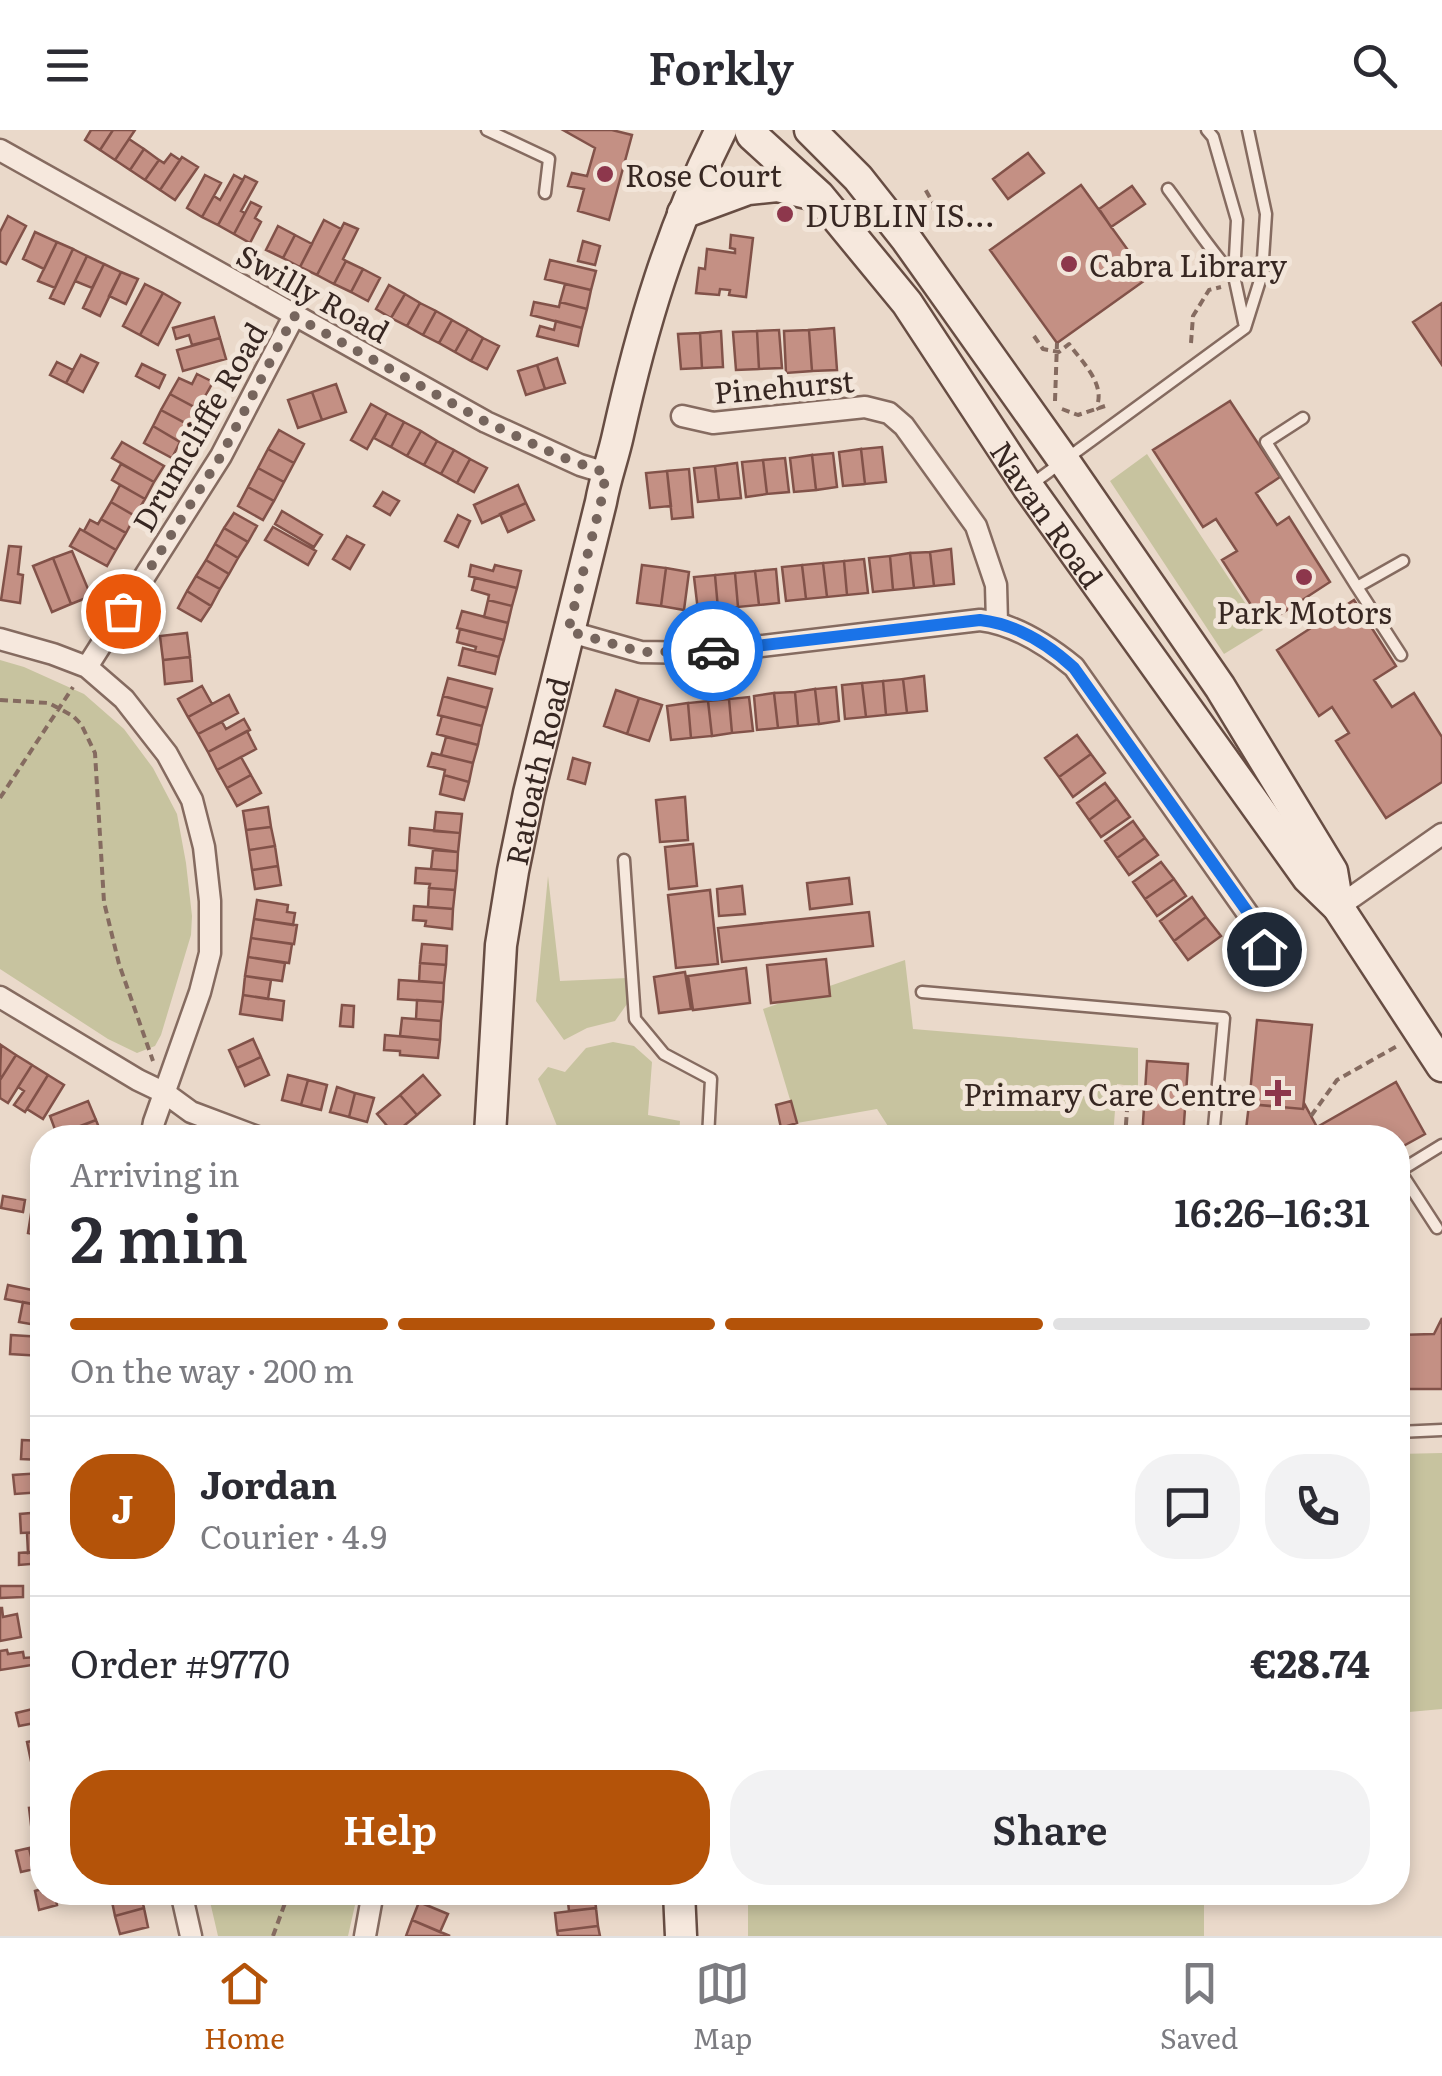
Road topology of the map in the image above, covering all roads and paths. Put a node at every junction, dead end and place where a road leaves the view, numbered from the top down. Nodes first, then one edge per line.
1 (487, 130) edge
2 (721, 130) edge
3 (750, 130) edge
4 (810, 130) edge
5 (833, 130) edge
6 (1207, 130) edge
7 (1248, 130) edge
8 (0, 150) edge
9 (858, 178) junction
10 (1168, 189) dead end
11 (544, 193) dead end
12 (819, 196) junction
13 (683, 213) junction
14 (920, 222) dead end
15 (925, 228) dead end
16 (1234, 279) junction
17 (294, 316) junction
18 (1245, 328) junction
19 (1034, 336) dead end
20 (1056, 343) dead end
21 (1191, 350) dead end
22 (1056, 351) junction
23 (1043, 390) dead end
24 (1114, 402) dead end
25 (1055, 406) junction
26 (1099, 410) junction
27 (682, 416) dead end
28 (1303, 418) dead end
29 (1064, 461) junction
30 (606, 473) junction
31 (1028, 488) junction
32 (1402, 561) dead end
33 (1357, 587) junction
34 (997, 622) junction
35 (568, 631) junction
36 (0, 639) edge
37 (1401, 654) dead end
38 (87, 667) junction
39 (0, 700) edge
40 (60, 709) junction
41 (0, 798) edge
42 (1442, 834) edge
43 (624, 860) dead end
44 (1338, 907) junction
45 (1264, 949) dead end
46 (922, 992) dead end
47 (0, 997) edge
48 (1420, 1033) junction
49 (1442, 1066) edge
50 (165, 1093) junction
51 (1128, 1096) dead end
52 (1311, 1116) dead end
53 (155, 1125) edge
54 (226, 1125) edge
55 (496, 1125) edge
56 (709, 1125) edge
57 (1126, 1125) edge
58 (1214, 1125) edge
59 (1442, 1144) edge
60 (1410, 1164) edge
61 (1410, 1188) edge
62 (1437, 1228) dead end
63 (1442, 1430) edge
64 (1410, 1431) edge
65 (185, 1905) edge
66 (285, 1905) edge
67 (371, 1905) edge
68 (680, 1905) edge
69 (192, 1936) edge
70 (274, 1936) edge
71 (365, 1936) edge
72 (681, 1936) edge

1 - 11 lane
2 - 13 main road, Ratoath Road
3 - 12 main road, Navan Road
4 - 9 main road, Navan Road
5 - 9 main road, Navan Road
6 - 16 lane
7 - 18 lane
8 - 17 street, Swilly Road
9 - 29 main road, Navan Road
10 - 16 lane
12 - 13 main road
12 - 31 main road, Navan Road
13 - 30 main road, Ratoath Road
14 - 15 path
16 - 18 lane
16 - 21 path
17 - 30 street, Swilly Road
17 - 38 street, Drumcliffe Road
18 - 29 lane
19 - 22 path
20 - 22 path
22 - 25 path
22 - 26 path
23 - 25 path
24 - 26 path
25 - 26 path
27 - 34 street, Pinehurst
28 - 33 lane
29 - 31 lane
29 - 44 main road, Navan Road
30 - 35 main road, Ratoath Road
31 - 44 main road, Navan Road
32 - 33 lane
33 - 37 lane
34 - 35 street
34 - 45 street
35 - 55 main road, Ratoath Road
36 - 38 street
38 - 40 path
38 - 50 street
39 - 40 path
40 - 41 path
40 - 50 path
42 - 44 street
43 - 56 lane
44 - 48 main road, Navan Road
46 - 58 lane
47 - 50 street
48 - 49 main road, Navan Road
48 - 52 path
50 - 53 street
50 - 54 street
51 - 57 path
59 - 60 lane
61 - 62 lane
63 - 64 lane
65 - 69 street
66 - 70 path
67 - 71 street
68 - 72 main road

